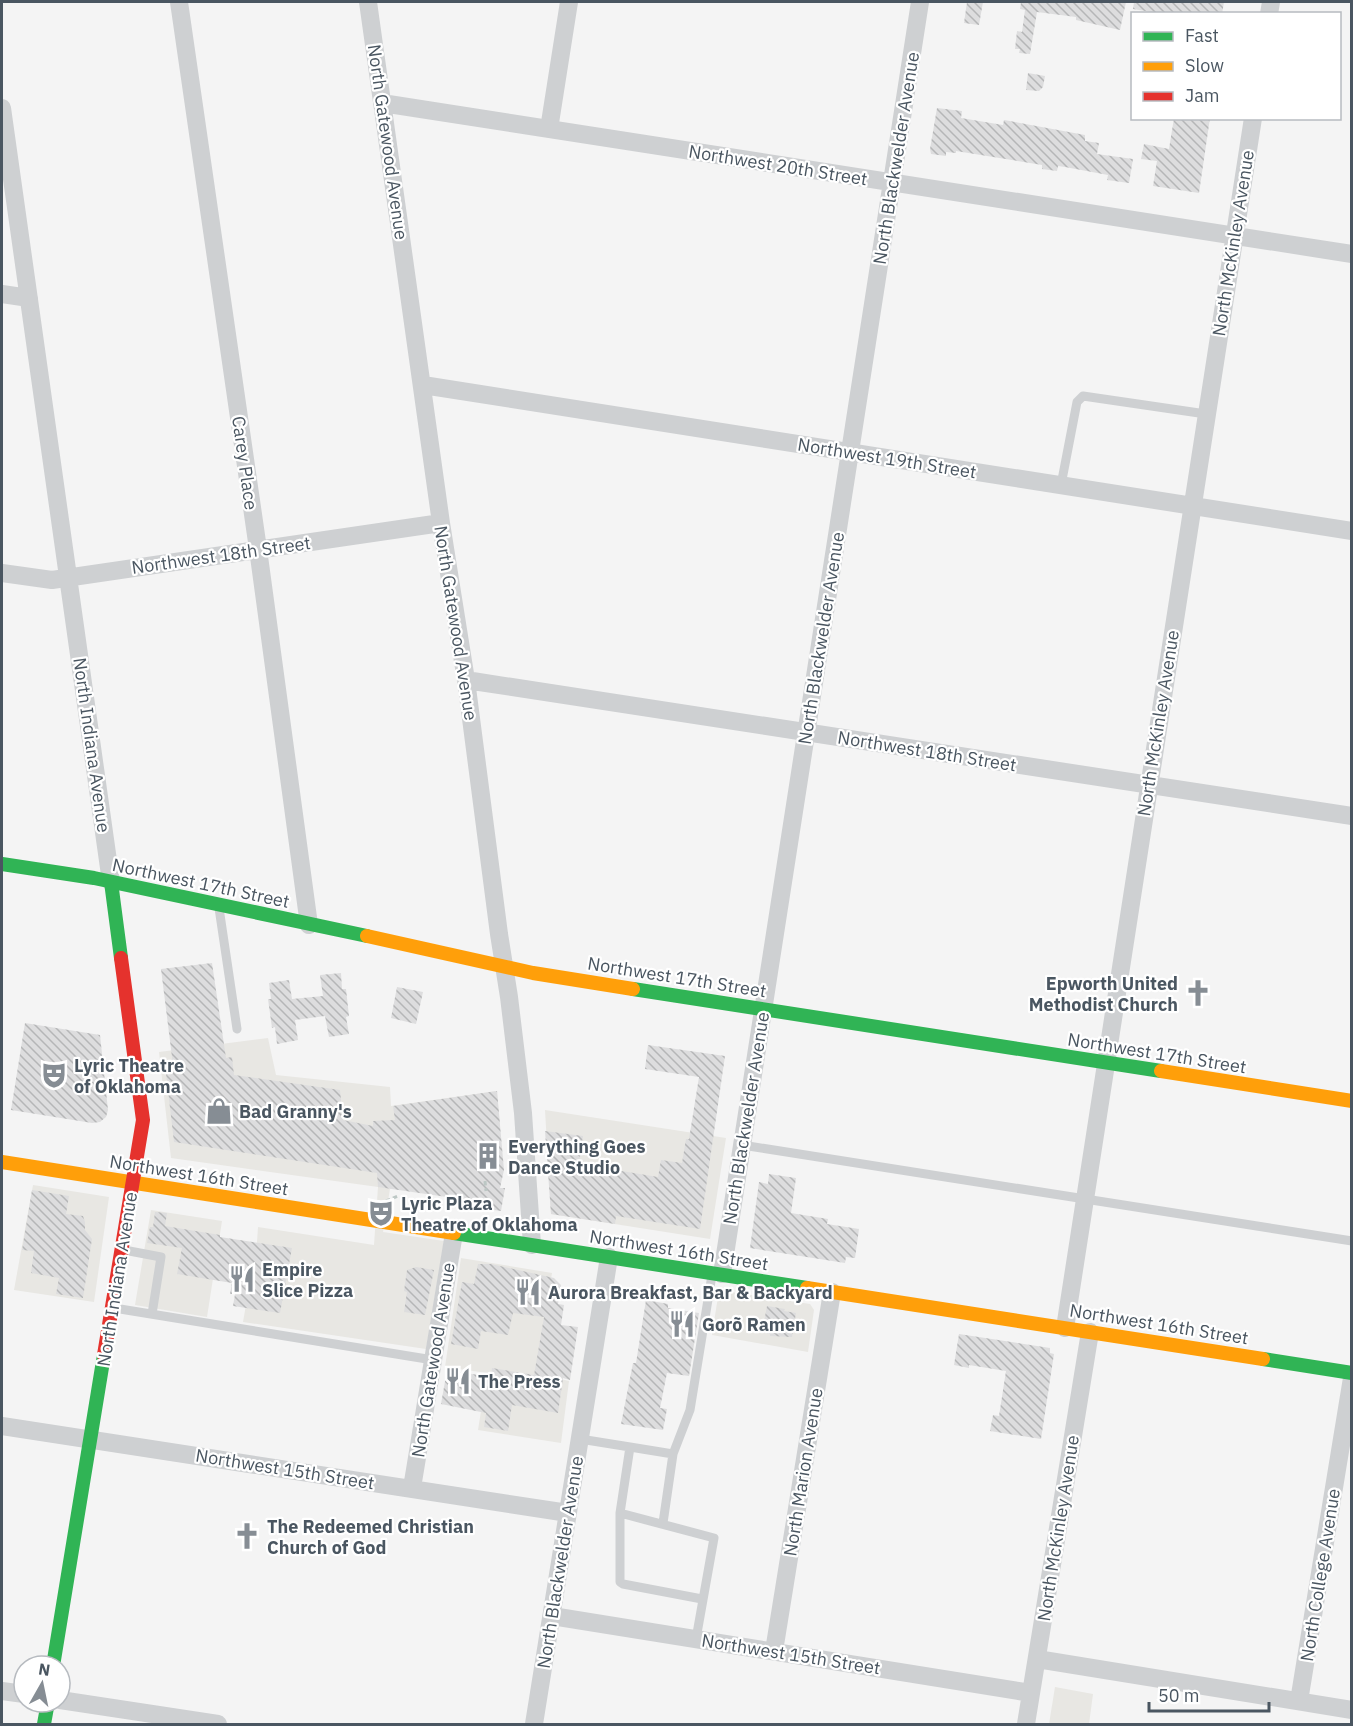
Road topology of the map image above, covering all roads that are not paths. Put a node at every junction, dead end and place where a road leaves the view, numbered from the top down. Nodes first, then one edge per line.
1 (179, 2) edge
2 (368, 2) edge
3 (569, 2) edge
4 (920, 2) edge
5 (382, 103) junction
6 (2, 108) edge
7 (1252, 120) edge
8 (549, 129) junction
9 (892, 183) junction
10 (1234, 236) junction
11 (1352, 254) edge
12 (2, 294) edge
13 (29, 298) junction
14 (423, 385) junction
15 (1206, 414) junction
16 (850, 452) junction
17 (1061, 485) junction
18 (1192, 506) junction
19 (441, 524) junction
20 (1352, 531) edge
21 (258, 549) junction
22 (2, 573) edge
23 (68, 578) junction
24 (466, 680) junction
25 (806, 733) junction
26 (1148, 785) junction
27 (1352, 816) edge
28 (2, 864) edge
29 (111, 882) junction
30 (219, 906) junction
31 (309, 925) junction
32 (504, 966) junction
33 (763, 1009) junction
34 (237, 1029) dead end
35 (1105, 1063) junction
36 (1352, 1101) edge
37 (742, 1145) junction
38 (2, 1162) edge
39 (133, 1183) junction
40 (1083, 1200) junction
41 (454, 1233) junction
42 (1352, 1241) edge
43 (532, 1245) junction
44 (122, 1250) junction
45 (609, 1257) junction
46 (717, 1274) junction
47 (832, 1292) junction
48 (112, 1308) junction
49 (152, 1314) junction
50 (1065, 1328) junction
51 (1090, 1332) junction
52 (433, 1360) junction
53 (1352, 1373) edge
54 (1352, 1378) edge
55 (2, 1426) edge
56 (580, 1439) junction
57 (90, 1440) junction
58 (630, 1447) junction
59 (674, 1454) junction
60 (412, 1488) junction
61 (568, 1513) junction
62 (620, 1513) junction
63 (663, 1523) junction
64 (702, 1599) junction
65 (552, 1616) junction
66 (696, 1639) junction
67 (774, 1651) junction
68 (55, 1654) edge
69 (1036, 1659) junction
70 (1031, 1693) junction
71 (1299, 1701) junction
72 (72, 1702) edge
73 (1352, 1710) edge
74 (218, 1725) edge
75 (534, 1725) edge
76 (1026, 1725) edge

1 - 21 street, Carey Place
2 - 5 street, North Gatewood Avenue
3 - 8 street
4 - 9 street, North Blackwelder Avenue
5 - 8 street, Northwest 20th Street
5 - 14 street, North Gatewood Avenue
6 - 13 street, North Indiana Avenue
7 - 10 street, North McKinley Avenue
8 - 9 street, Northwest 20th Street
9 - 10 street, Northwest 20th Street
9 - 16 street, North Blackwelder Avenue
10 - 11 street, Northwest 20th Street
10 - 15 street, North McKinley Avenue
12 - 13 street
13 - 23 street, North Indiana Avenue
14 - 16 street, Northwest 19th Street
14 - 19 street, North Gatewood Avenue
15 - 17 lane
15 - 18 street, North McKinley Avenue
16 - 17 street, Northwest 19th Street
16 - 25 street, North Blackwelder Avenue
17 - 18 street, Northwest 19th Street
18 - 20 street, Northwest 19th Street
18 - 26 street, North McKinley Avenue
19 - 21 street, Northwest 18th Street
19 - 24 street, North Gatewood Avenue
21 - 23 street, Northwest 18th Street
21 - 31 street, Carey Place
22 - 23 street, Northwest 18th Street
23 - 29 street, North Indiana Avenue
24 - 25 street, Northwest 18th Street
24 - 32 street, North Gatewood Avenue
25 - 26 street, Northwest 18th Street
25 - 33 street, North Blackwelder Avenue
26 - 27 street, Northwest 18th Street
26 - 35 street, North McKinley Avenue
28 - 29 street, Northwest 17th Street
29 - 30 street, Northwest 17th Street
29 - 39 street, North Indiana Avenue
30 - 31 street, Northwest 17th Street
30 - 34 lane
31 - 32 street, Northwest 17th Street
32 - 33 street, Northwest 17th Street
32 - 43 street, North Gatewood Avenue
33 - 35 street, Northwest 17th Street
33 - 37 street, North Blackwelder Avenue
35 - 36 street, Northwest 17th Street
35 - 40 street, North McKinley Avenue
37 - 40 lane
37 - 46 street, North Blackwelder Avenue
38 - 39 street, Northwest 16th Street
39 - 41 street, Northwest 16th Street
39 - 44 street, North Indiana Avenue
40 - 42 lane
40 - 50 street, North McKinley Avenue
41 - 43 street, Northwest 16th Street
41 - 52 street, North Gatewood Avenue
43 - 45 street, Northwest 16th Street
44 - 48 street, North Indiana Avenue
44 - 49 lane
45 - 46 street, Northwest 16th Street
45 - 56 street, North Blackwelder Avenue
46 - 47 street, Northwest 16th Street
46 - 59 lane
47 - 50 street, Northwest 16th Street
47 - 67 street, North Marion Avenue
48 - 49 lane
48 - 57 street, North Indiana Avenue
49 - 52 lane
50 - 51 street, Northwest 16th Street
51 - 53 street, Northwest 16th Street
51 - 69 street, North McKinley Avenue
52 - 60 street, North Gatewood Avenue
54 - 71 street, North College Avenue
55 - 57 street, Northwest 15th Street
56 - 58 lane
56 - 61 street, North Blackwelder Avenue
57 - 60 street, Northwest 15th Street
57 - 68 street, North Indiana Avenue
58 - 59 lane
58 - 62 lane
59 - 63 lane
60 - 61 street, Northwest 15th Street
61 - 65 street, North Blackwelder Avenue
62 - 63 lane
62 - 64 lane
63 - 64 lane
64 - 66 lane
65 - 66 street, Northwest 15th Street
65 - 75 street, North Blackwelder Avenue
66 - 67 street, Northwest 15th Street
67 - 70 street, Northwest 15th Street
69 - 70 street, North McKinley Avenue
69 - 71 street
70 - 76 street, North McKinley Avenue
71 - 73 street
72 - 74 street

